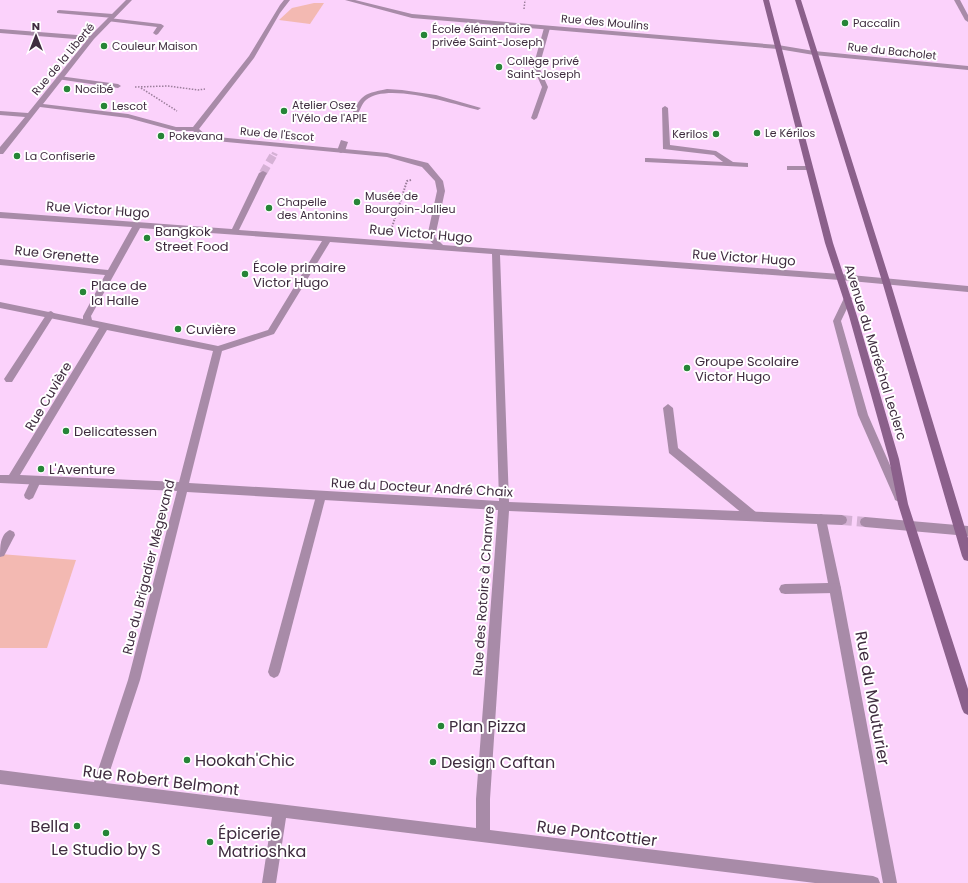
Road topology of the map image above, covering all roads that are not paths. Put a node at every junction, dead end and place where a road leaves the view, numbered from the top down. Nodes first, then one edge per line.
1 (129, 0) edge
2 (287, 0) edge
3 (348, 0) edge
4 (766, 0) edge
5 (798, 0) edge
6 (957, 0) edge
7 (59, 12) dead end
8 (111, 18) junction
9 (968, 20) edge
10 (547, 28) junction
11 (0, 31) edge
12 (156, 33) dead end
13 (92, 38) junction
14 (778, 47) junction
15 (814, 53) junction
16 (968, 68) edge
17 (60, 78) junction
18 (118, 86) road end
19 (37, 105) junction
20 (478, 108) dead end
21 (665, 108) dead end
22 (0, 113) edge
23 (29, 115) junction
24 (354, 118) dead end
25 (534, 118) dead end
26 (197, 126) junction
27 (344, 142) dead end
28 (341, 151) junction
29 (0, 152) edge
30 (648, 160) dead end
31 (731, 164) junction
32 (745, 165) dead end
33 (790, 168) dead end
34 (809, 168) junction
35 (263, 173) tunnel mouth
36 (0, 215) edge
37 (138, 224) junction
38 (234, 231) junction
39 (328, 238) junction
40 (441, 248) junction
41 (496, 252) junction
42 (0, 262) edge
43 (111, 273) junction
44 (840, 277) junction
45 (886, 281) junction
46 (968, 289) edge
47 (848, 298) junction
48 (0, 305) edge
49 (51, 314) junction
50 (88, 322) junction
51 (105, 326) junction
52 (218, 349) junction
53 (9, 379) dead end
54 (668, 408) dead end
55 (0, 479) edge
56 (12, 479) junction
57 (36, 481) junction
58 (183, 488) junction
59 (29, 495) dead end
60 (321, 496) junction
61 (903, 504) junction
62 (504, 506) junction
63 (753, 516) junction
64 (821, 519) junction
65 (842, 520) tunnel mouth
66 (865, 522) tunnel mouth
67 (911, 526) junction
68 (964, 531) edge
69 (10, 535) dead end
70 (0, 552) edge
71 (968, 556) edge
72 (835, 588) junction
73 (785, 589) dead end
74 (274, 672) dead end
75 (968, 709) edge
76 (0, 777) edge
77 (98, 789) junction
78 (280, 812) junction
79 (318, 817) joint
80 (483, 836) junction
81 (269, 883) edge
82 (873, 883) edge
83 (890, 883) edge

1 - 8 street, Rue de la Liberté
2 - 26 street
3 - 10 street, Rue des Moulins
4 - 14 street, Avenue du Maréchal Leclerc
5 - 15 street
6 - 9 street
7 - 8 street
8 - 12 street
8 - 13 street, Rue de la Liberté
10 - 14 street, Rue des Moulins
10 - 25 street
11 - 13 street
13 - 17 street, Rue de la Liberté
14 - 15 street, Rue des Moulins
14 - 34 street, Avenue du Maréchal Leclerc
15 - 16 street, Rue du Bacholet
15 - 45 street
17 - 18 street
17 - 19 street, Rue de la Liberté
19 - 23 street, Rue de la Liberté
19 - 26 street, Rue de l'Escot
20 - 24 street
21 - 31 street
22 - 23 street
23 - 29 street, Rue de la Liberté
26 - 28 street, Rue de l'Escot
27 - 28 street
28 - 40 street, Rue de l'Escot
30 - 31 street
31 - 32 street
33 - 34 street
34 - 44 street, Avenue du Maréchal Leclerc
35 - 38 street
36 - 37 street, Rue Victor Hugo
37 - 38 street, Rue Victor Hugo
37 - 43 street
38 - 39 street, Rue Victor Hugo
39 - 40 street, Rue Victor Hugo
39 - 52 street
40 - 41 street, Rue Victor Hugo
41 - 44 street, Rue Victor Hugo
41 - 62 street, Rue des Rotoirs à Chanvre
42 - 43 street, Rue Grenette
43 - 50 street
44 - 45 street, Rue Victor Hugo
44 - 47 street, Avenue du Maréchal Leclerc
45 - 46 street, Rue Victor Hugo
45 - 68 street
47 - 61 street, Avenue du Maréchal Leclerc
47 - 61 street
48 - 49 street
49 - 50 street
49 - 53 street
50 - 51 street
51 - 52 street
51 - 56 street, Rue Cuvière
52 - 58 street, Rue du Brigadier Mégevand
54 - 63 street
55 - 56 street, Rue du Docteur André Chaix
56 - 57 street, Rue du Docteur André Chaix
57 - 58 street, Rue du Docteur André Chaix
57 - 59 street
58 - 60 street, Rue du Docteur André Chaix
58 - 77 street, Rue du Brigadier Mégevand
60 - 62 street, Rue du Docteur André Chaix
60 - 74 street
61 - 67 street, Avenue du Maréchal Leclerc
62 - 63 street, Rue du Docteur André Chaix
62 - 80 street, Rue des Rotoirs à Chanvre
63 - 64 street, Rue du Docteur André Chaix
64 - 65 street, Rue du Docteur André Chaix
64 - 72 street, Rue du Mouturier
66 - 67 street
67 - 68 street
67 - 75 street, Avenue du Maréchal Leclerc
68 - 71 street
69 - 70 street
72 - 73 street
72 - 83 street, Rue du Mouturier
76 - 77 street, Rue Robert Belmont
77 - 78 street, Rue Robert Belmont
78 - 79 street, Rue Robert Belmont
78 - 81 street
79 - 80 street, Rue Pontcottier
80 - 82 street, Rue Pontcottier

